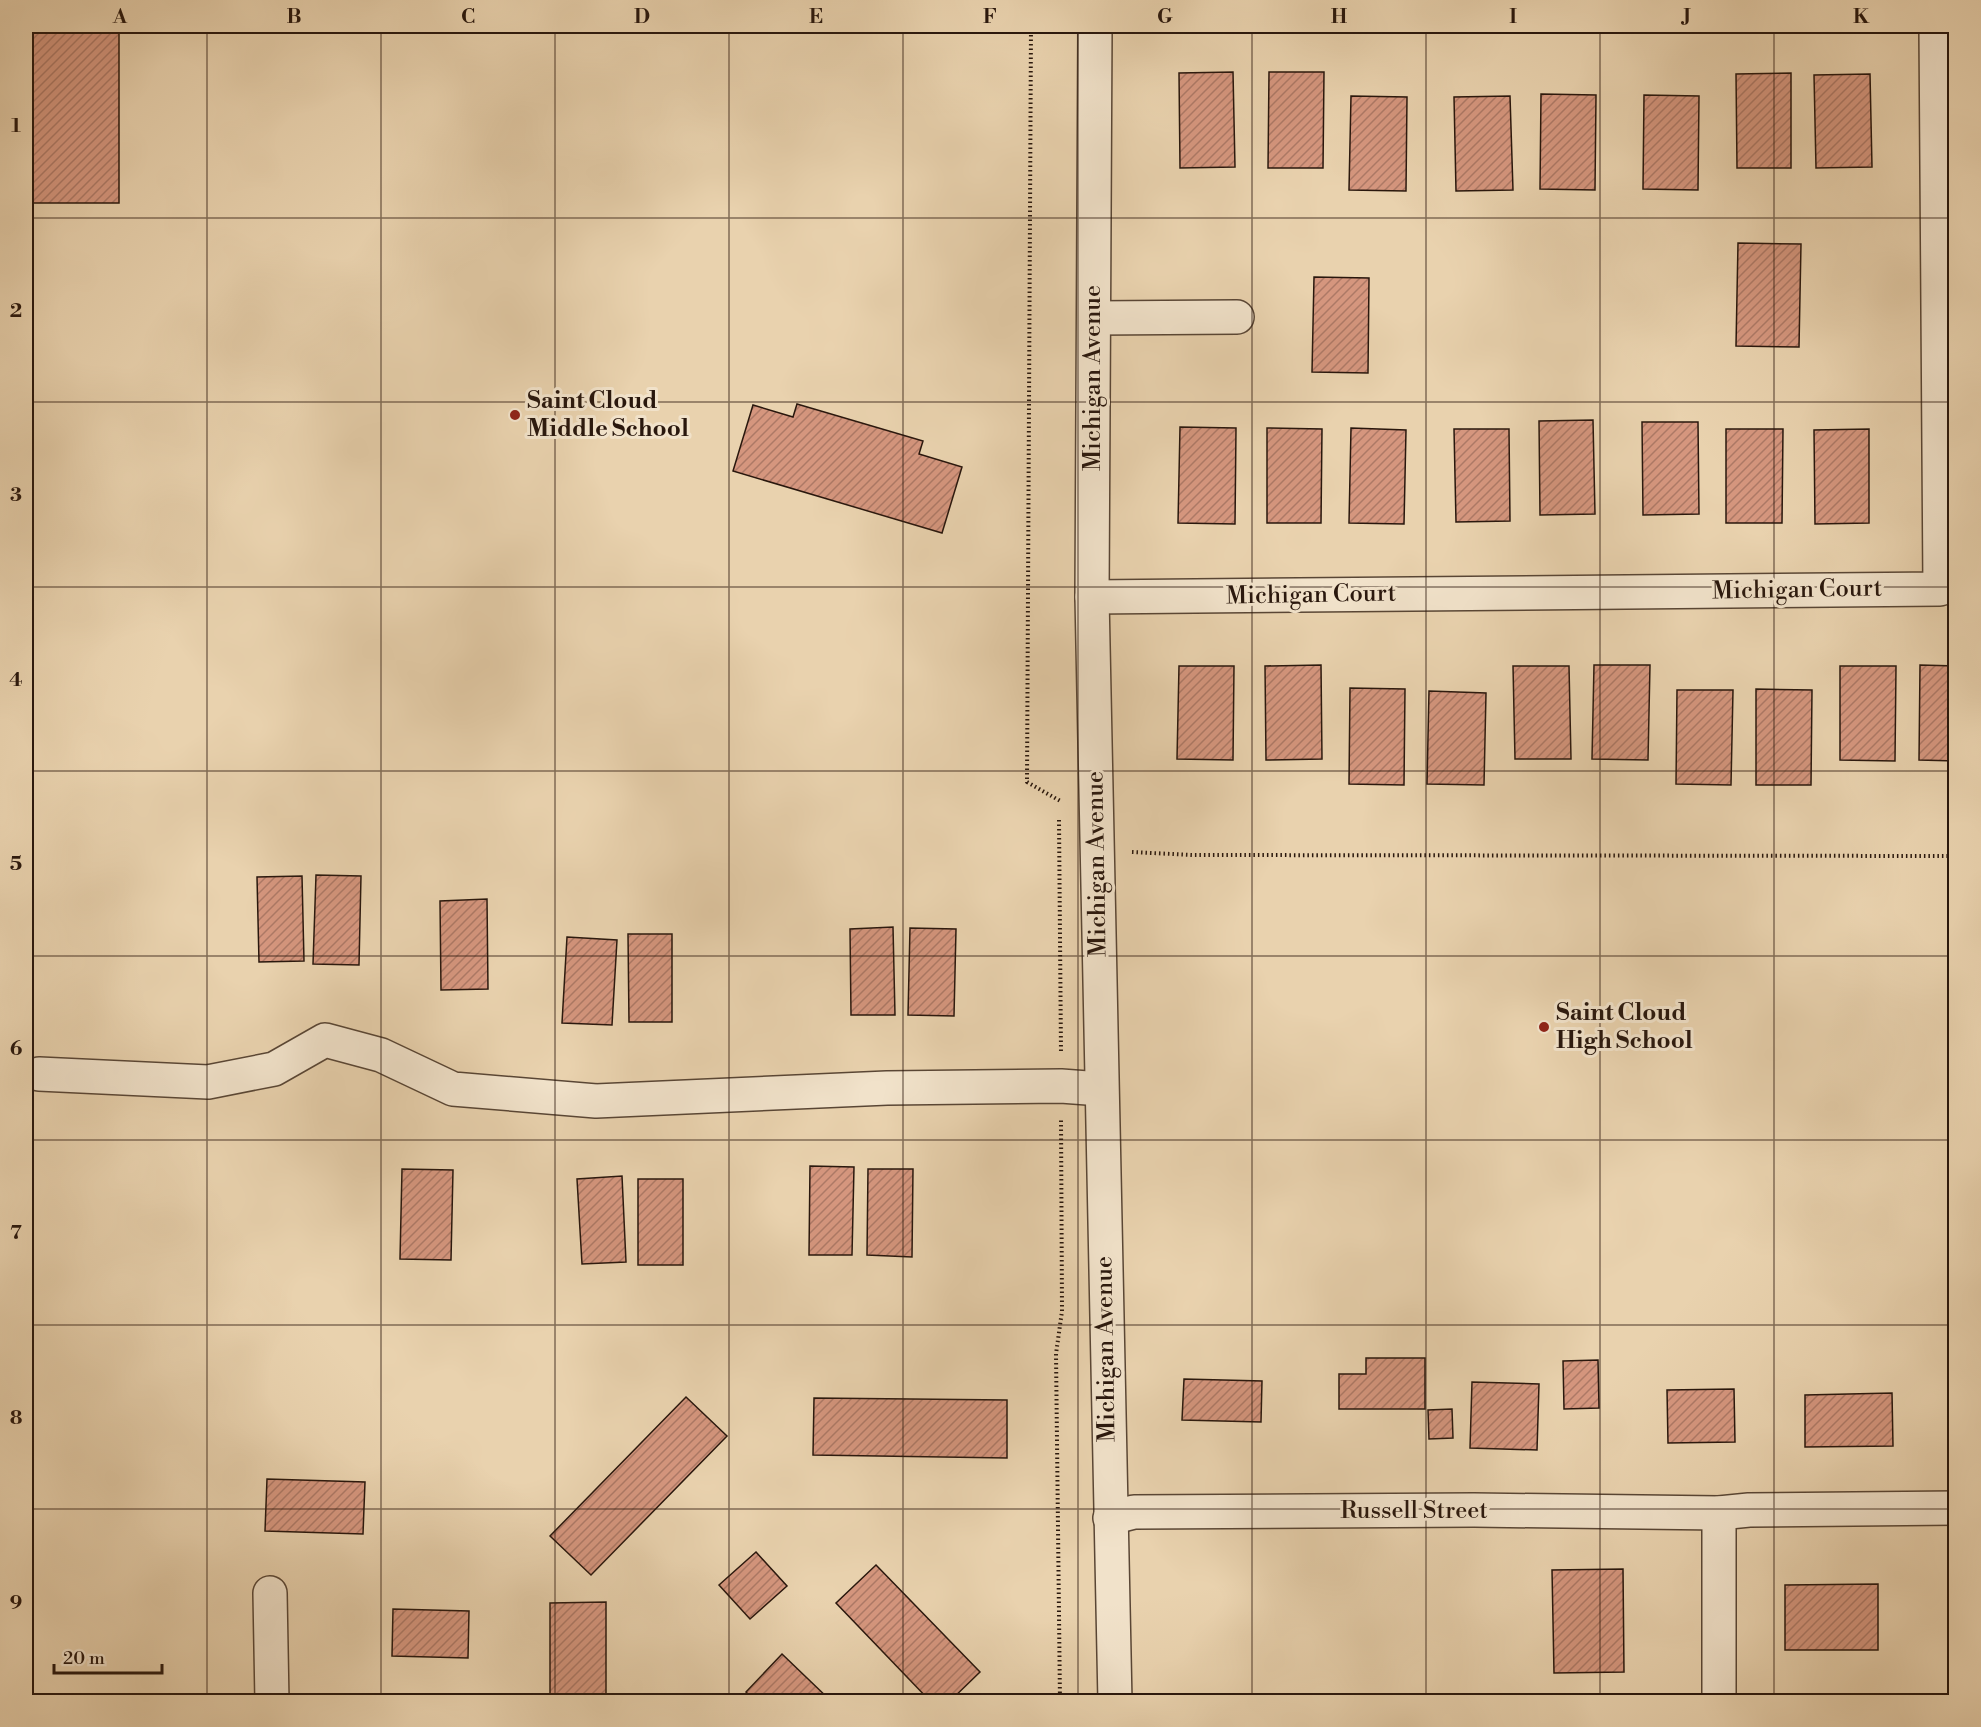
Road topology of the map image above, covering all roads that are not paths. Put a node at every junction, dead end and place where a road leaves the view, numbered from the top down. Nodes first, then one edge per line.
1 (1095, 26) edge
2 (1936, 26) edge
3 (1237, 317) dead end
4 (1094, 318) junction
5 (1092, 597) junction
6 (39, 1074) dead end
7 (1101, 1089) junction
8 (1956, 1509) edge
9 (1719, 1514) junction
10 (1110, 1518) junction
11 (270, 1593) dead end
12 (272, 1701) edge
13 (1115, 1701) edge
14 (1719, 1701) edge

1 - 4 street, Michigan Avenue
2 - 5 street, Michigan Court
3 - 4 street
4 - 5 street, Michigan Avenue
5 - 7 street, Michigan Avenue
6 - 7 street
7 - 10 street, Michigan Avenue
8 - 9 street, Russell Street
9 - 10 street, Russell Street
9 - 14 street
10 - 13 street, Michigan Avenue
11 - 12 street

